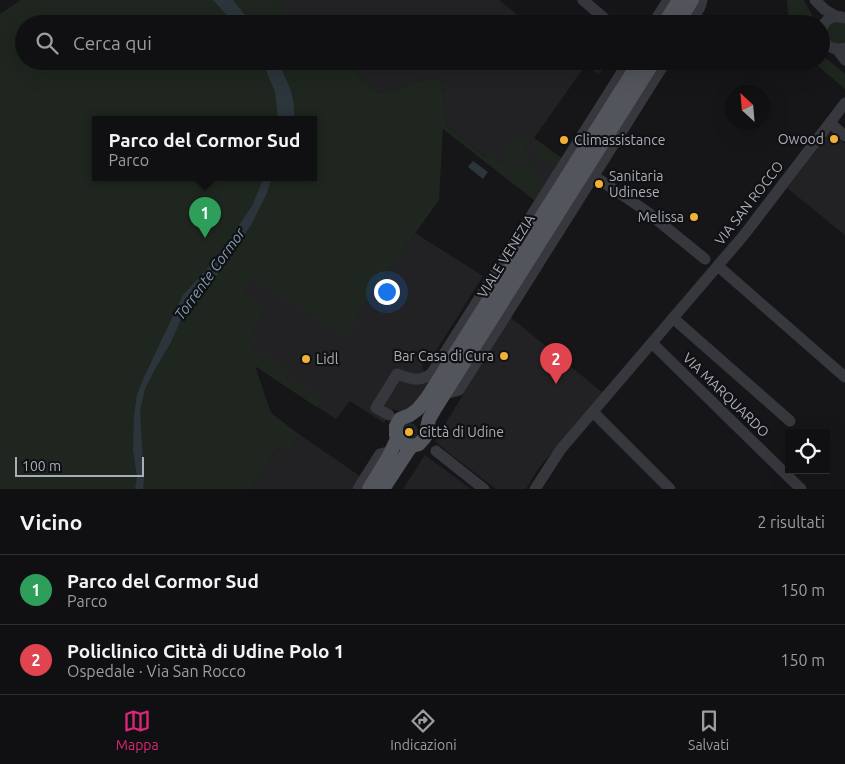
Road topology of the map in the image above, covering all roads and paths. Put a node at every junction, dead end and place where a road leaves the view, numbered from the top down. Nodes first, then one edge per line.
1 (583, 0) edge
2 (668, 0) edge
3 (679, 0) edge
4 (692, 0) edge
5 (702, 0) edge
6 (817, 3) edge
7 (600, 15) edge
8 (659, 15) edge
9 (670, 15) edge
10 (683, 15) edge
11 (695, 15) edge
12 (841, 17) edge
13 (841, 48) edge
14 (845, 60) edge
15 (623, 70) edge
16 (634, 70) edge
17 (648, 70) edge
18 (660, 70) edge
19 (845, 104) edge
20 (830, 124) junction
21 (845, 136) edge
22 (594, 176) junction
23 (705, 259) dead end
24 (718, 266) junction
25 (673, 318) junction
26 (652, 343) junction
27 (845, 377) edge
28 (445, 394) junction
29 (593, 412) junction
30 (389, 415) junction
31 (407, 416) junction
32 (790, 421) dead end
33 (420, 439) junction
34 (395, 440) junction
35 (388, 485) edge
36 (358, 489) edge
37 (370, 489) edge
38 (484, 489) edge
39 (535, 489) edge
40 (670, 489) edge
41 (801, 489) edge

1 - 7 street
2 - 8 street
3 - 9 main road
4 - 10 main road
5 - 11 street
6 - 12 street
13 - 14 street
15 - 30 street, VIALE VENEZIA
16 - 31 main road, VIALE VENEZIA
17 - 28 main road, VIALE VENEZIA
18 - 22 street, VIALE VENEZIA
19 - 20 street, VIA SAN ROCCO
20 - 21 street
20 - 24 street, VIA SAN ROCCO
22 - 23 street
22 - 28 street, VIALE VENEZIA
24 - 25 street, VIA SAN ROCCO
24 - 27 street
25 - 26 street, VIA SAN ROCCO
25 - 32 street
26 - 29 street, VIA SAN ROCCO
26 - 41 street, VIA MARQUARDO
28 - 33 main road, VIALE VENEZIA
29 - 39 street, VIA SAN ROCCO
29 - 40 street
30 - 31 street, VIALE VENEZIA
30 - 34 street
31 - 33 main road
31 - 34 main road, VIALE VENEZIA
33 - 34 main road
33 - 35 main road, VIALE VENEZIA
33 - 38 street
34 - 36 street, VIALE VENEZIA
34 - 37 main road, VIALE VENEZIA

